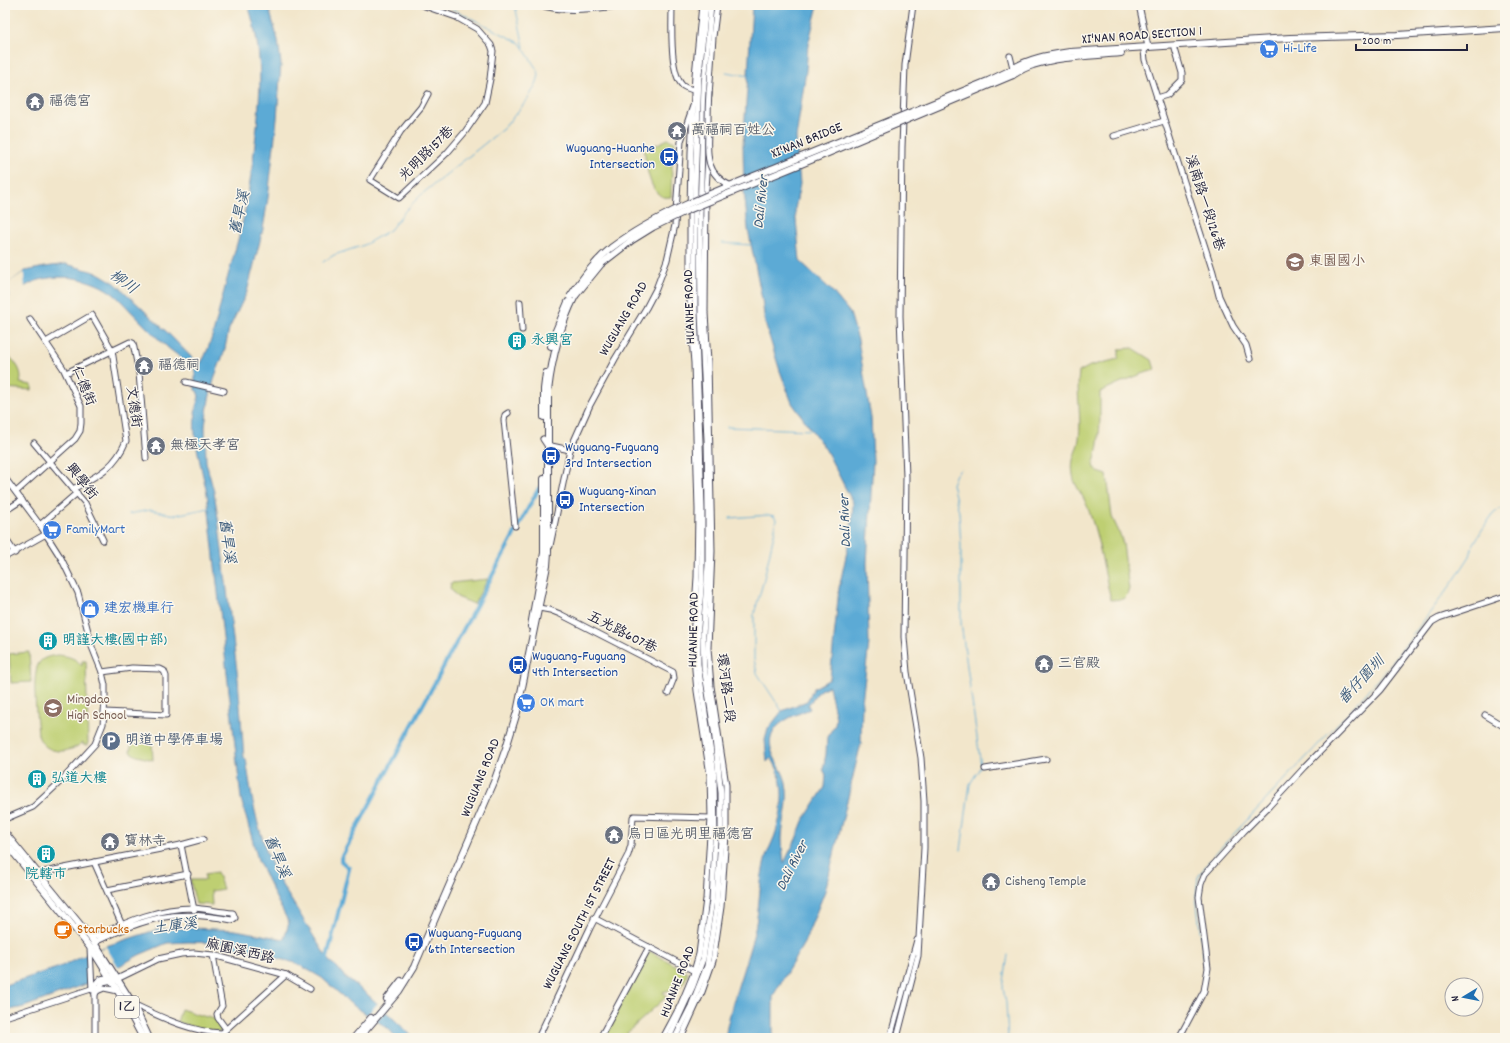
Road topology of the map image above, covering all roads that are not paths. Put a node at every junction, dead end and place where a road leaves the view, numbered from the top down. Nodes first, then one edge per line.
1 (422, 5) edge
2 (540, 5) edge
3 (630, 5) edge
4 (672, 5) edge
5 (702, 5) edge
6 (706, 5) edge
7 (711, 5) edge
8 (717, 5) edge
9 (913, 5) edge
10 (1139, 5) edge
11 (1505, 28) edge
12 (1173, 48) junction
13 (1146, 49) junction
14 (1010, 56) dead end
15 (1012, 71) junction
16 (709, 92) junction
17 (699, 93) junction
18 (428, 94) dead end
19 (1157, 98) junction
20 (696, 101) junction
21 (708, 106) junction
22 (1164, 121) junction
23 (1114, 136) dead end
24 (730, 186) junction
25 (698, 214) junction
26 (573, 297) junction
27 (520, 302) dead end
28 (30, 319) dead end
29 (522, 330) dead end
30 (46, 342) junction
31 (112, 350) junction
32 (1250, 359) dead end
33 (66, 373) junction
34 (186, 382) dead end
35 (224, 391) dead end
36 (508, 413) dead end
37 (545, 442) junction
38 (34, 443) dead end
39 (570, 450) junction
40 (146, 458) dead end
41 (49, 462) junction
42 (5, 478) edge
43 (73, 489) junction
44 (16, 492) junction
45 (77, 493) junction
46 (22, 500) junction
47 (5, 511) edge
48 (40, 525) junction
49 (515, 526) dead end
50 (46, 534) junction
51 (5, 538) edge
52 (103, 540) dead end
53 (15, 552) junction
54 (546, 552) junction
55 (5, 557) edge
56 (699, 577) junction
57 (710, 577) junction
58 (1505, 596) edge
59 (698, 601) junction
60 (708, 602) junction
61 (539, 608) junction
62 (102, 672) junction
63 (668, 693) dead end
64 (105, 712) junction
65 (1485, 715) dead end
66 (1505, 727) edge
67 (1046, 759) dead end
68 (985, 769) dead end
69 (711, 818) junction
70 (5, 819) edge
71 (5, 833) edge
72 (203, 839) dead end
73 (5, 842) edge
74 (182, 845) junction
75 (94, 862) junction
76 (39, 873) junction
77 (188, 874) junction
78 (107, 890) junction
79 (194, 908) junction
80 (194, 915) junction
81 (594, 918) junction
82 (123, 926) junction
83 (920, 931) junction
84 (93, 940) junction
85 (649, 947) junction
86 (93, 950) junction
87 (213, 955) junction
88 (701, 973) junction
89 (286, 975) junction
90 (112, 977) junction
91 (310, 989) dead end
92 (94, 991) junction
93 (118, 991) junction
94 (391, 997) junction
95 (133, 1004) junction
96 (5, 1016) edge
97 (226, 1029) junction
98 (357, 1037) edge
99 (95, 1038) edge
100 (143, 1038) edge
101 (149, 1038) edge
102 (538, 1038) edge
103 (600, 1038) edge
104 (663, 1038) edge
105 (669, 1038) edge
106 (675, 1038) edge
107 (681, 1038) edge
108 (890, 1038) edge
109 (897, 1038) edge
110 (1179, 1038) edge

1 - 18 street, 光明路157巷
2 - 3 street
4 - 17 street
5 - 17 street
6 - 17 street
7 - 17 street
8 - 16 street
9 - 83 street
10 - 13 street, 溪南路一段126巷
11 - 12 main road, XI'NAN ROAD SECTION 1
12 - 13 main road, XI'NAN ROAD SECTION 1
12 - 19 street
13 - 15 main road, XI'NAN ROAD SECTION 1
13 - 19 street, 溪南路一段126巷
14 - 15 street
15 - 24 main road, XI'NAN BRIDGE, bridge
15 - 26 main road, XI'NAN BRIDGE, bridge
16 - 17 street
16 - 21 street, bridge
16 - 25 street
17 - 20 street
17 - 20 street
17 - 21 street, bridge
17 - 25 street
19 - 22 street, 溪南路一段126巷
20 - 25 street
20 - 39 street, WUGUANG ROAD
21 - 24 street, bridge
22 - 23 street
22 - 32 street, 溪南路一段126巷
24 - 26 main road, XI'NAN BRIDGE, bridge
25 - 56 street, 環河路二段
25 - 57 street, 環河路二段
26 - 37 main road, WUGUANG ROAD
27 - 29 street
28 - 30 street, 仁德街
30 - 31 street, 文德街
30 - 33 street, 仁德街
31 - 33 street
31 - 40 street
31 - 43 street, 文德街
33 - 41 street, 仁德街
34 - 35 street
36 - 49 street
37 - 39 street
37 - 54 main road, WUGUANG ROAD
38 - 41 street, 興學街
39 - 54 street, WUGUANG ROAD
41 - 43 street, 興學街
41 - 44 street, 仁德街
42 - 44 street
43 - 45 street, 興學街
44 - 46 street
45 - 48 street
45 - 52 street, 興學街
46 - 47 street
46 - 48 street
48 - 50 street
50 - 53 street
50 - 62 street
51 - 53 street
53 - 55 street
54 - 61 main road, WUGUANG ROAD
54 - 94 main road, WUGUANG ROAD
56 - 57 street
56 - 59 street, 環河路二段
57 - 60 street, 環河路二段
58 - 110 street
59 - 60 street
59 - 69 street, 環河路二段
59 - 88 street, HUANHE ROAD
60 - 88 street, 環河路二段
61 - 63 street, 五光路607巷
61 - 94 main road, WUGUANG ROAD
62 - 64 street
62 - 64 street
64 - 70 street
65 - 66 street
67 - 68 street
69 - 81 street, WUGUANG SOUTH 1ST STREET
69 - 88 street, 環河路二段
71 - 76 main road, 1乙
72 - 74 street
73 - 86 main road, 1乙
74 - 75 street
74 - 77 street
75 - 76 street
75 - 78 street
76 - 84 main road, 1乙
77 - 78 street
77 - 79 street
78 - 82 street
79 - 80 street
79 - 80 street
79 - 82 street
80 - 82 street
81 - 85 street
81 - 102 street, WUGUANG SOUTH 1ST STREET
82 - 84 street
83 - 108 street
83 - 109 street
84 - 86 main road, 1乙
85 - 88 street
85 - 103 street
86 - 90 main road, 1乙
86 - 92 street
87 - 89 street, 麻園溪西路
87 - 90 street, 麻園溪西路
87 - 97 street
88 - 104 street, 環河路二段
88 - 105 street, HUANHE ROAD
88 - 106 street, HUANHE ROAD
88 - 107 street, 環河路二段
89 - 91 street, 麻園溪西路
89 - 97 street
90 - 92 street, 麻園溪西路
90 - 93 main road, 1乙
90 - 95 main road, 1乙
92 - 93 street
92 - 96 street
92 - 99 street
93 - 100 main road, 1乙
94 - 98 main road
95 - 97 street
95 - 101 main road, 1乙

